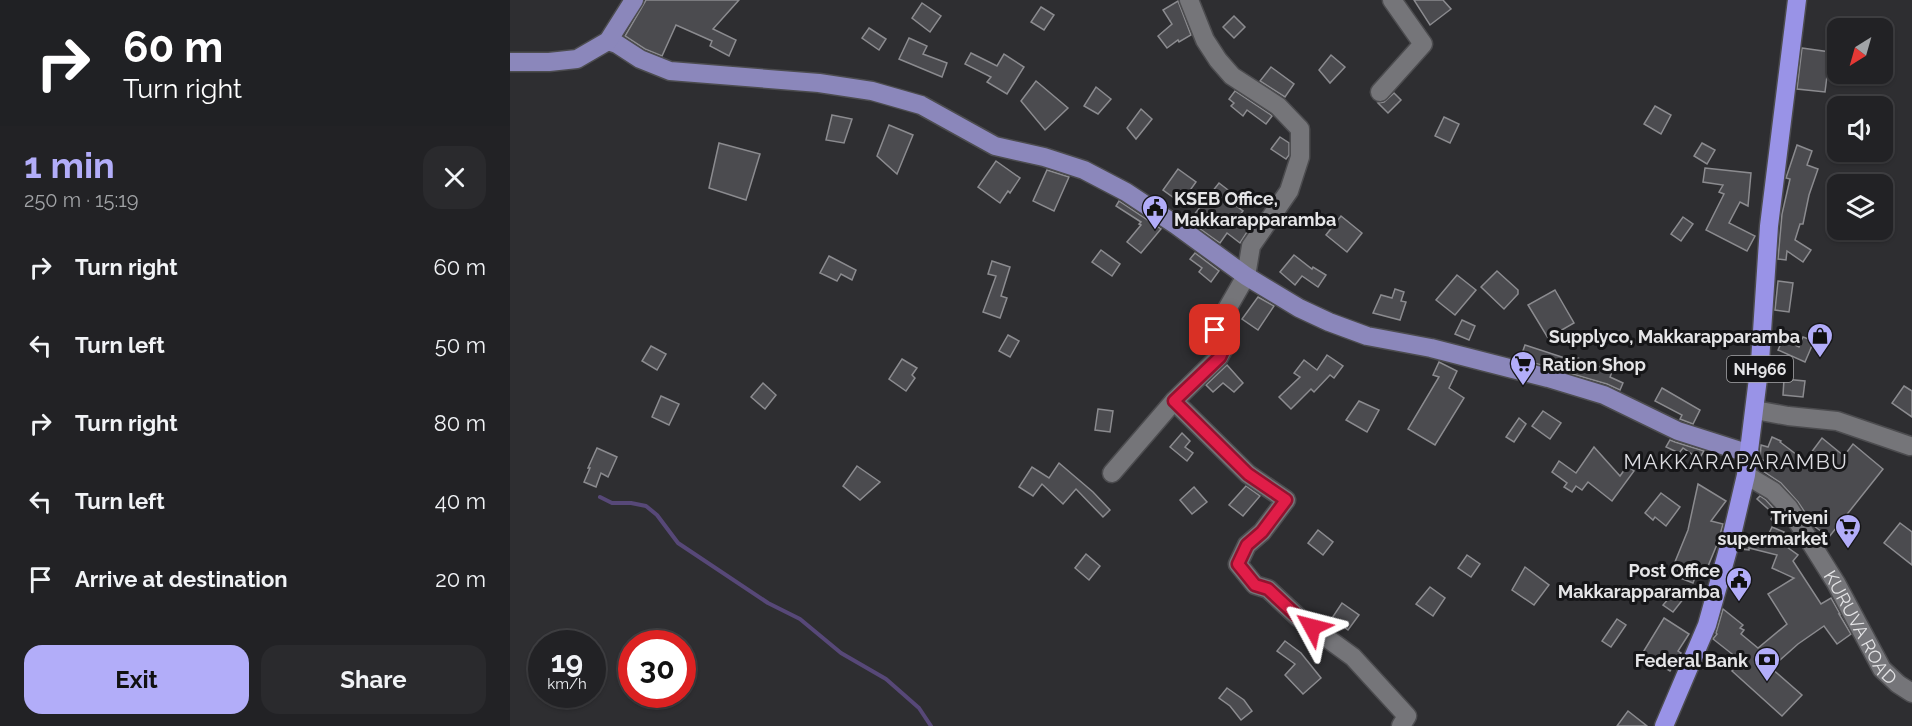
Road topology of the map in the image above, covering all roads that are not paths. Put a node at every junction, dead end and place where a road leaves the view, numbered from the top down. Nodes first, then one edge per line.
1 (634, 0) edge
2 (1189, 0) edge
3 (1392, 0) edge
4 (1797, 0) edge
5 (608, 40) junction
6 (510, 62) edge
7 (1380, 92) dead end
8 (1246, 276) junction
9 (1174, 401) junction
10 (1755, 410) junction
11 (1910, 446) dead end
12 (1750, 454) junction
13 (1112, 472) dead end
14 (1746, 475) junction
15 (1912, 693) edge
16 (1401, 726) edge
17 (1665, 726) edge

1 - 5 main road
2 - 8 street
3 - 7 street
4 - 10 highway, NH966
5 - 6 main road
5 - 8 main road
8 - 9 street
8 - 12 main road
9 - 13 street
9 - 16 street
10 - 11 street
10 - 12 highway, NH966
12 - 14 highway, NH966
14 - 15 street, KURUVA ROAD
14 - 17 highway, NH966

